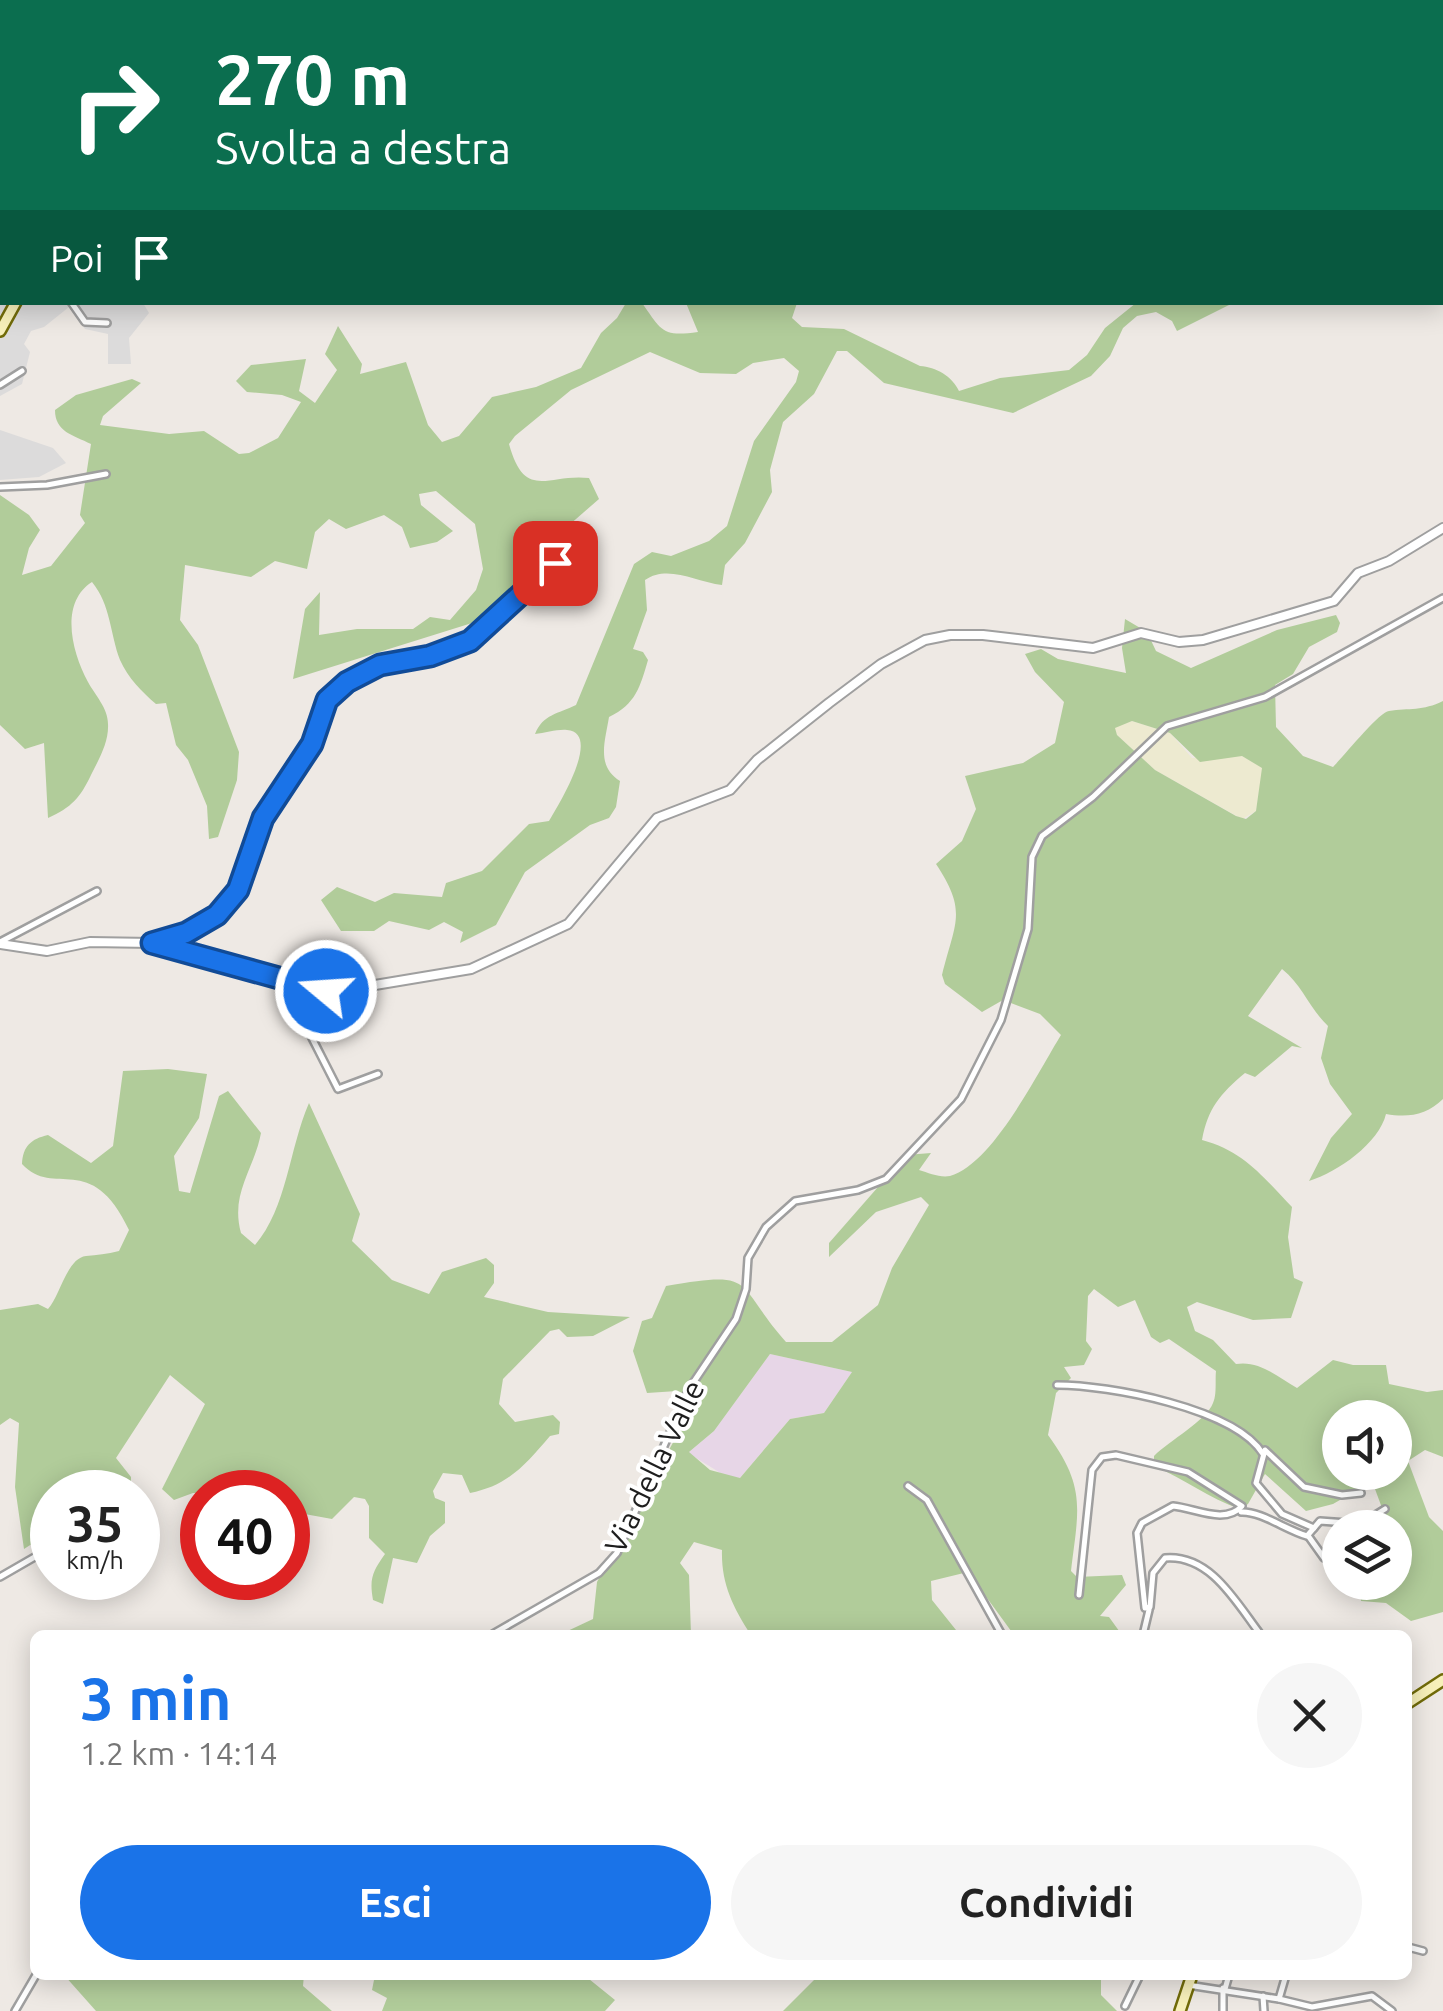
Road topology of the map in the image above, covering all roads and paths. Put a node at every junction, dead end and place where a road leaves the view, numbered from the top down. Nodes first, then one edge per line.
1 (12, 305) edge
2 (74, 305) edge
3 (107, 323) dead end
4 (0, 331) edge
5 (22, 371) dead end
6 (0, 386) edge
7 (106, 474) dead end
8 (0, 486) edge
9 (1443, 528) edge
10 (555, 563) dead end
11 (1443, 598) edge
12 (97, 891) dead end
13 (0, 943) edge
14 (152, 943) junction
15 (281, 976) junction
16 (378, 1074) dead end
17 (1057, 1385) dead end
18 (1263, 1454) junction
19 (908, 1486) dead end
20 (1360, 1493) dead end
21 (1233, 1513) junction
22 (1322, 1523) edge
23 (1314, 1528) junction
24 (1306, 1536) junction
25 (1322, 1553) edge
26 (30, 1560) edge
27 (0, 1577) edge
28 (1079, 1595) dead end
29 (1150, 1607) junction
30 (501, 1630) edge
31 (999, 1630) edge
32 (1144, 1630) edge
33 (1257, 1630) edge
34 (1443, 1680) edge
35 (1412, 1700) edge
36 (1412, 1948) edge
37 (1423, 1951) dead end
38 (33, 1980) edge
39 (1138, 1980) edge
40 (1190, 1980) edge
41 (1227, 1980) edge
42 (1285, 1980) edge
43 (1224, 1989) junction
44 (1263, 1996) junction
45 (1279, 1999) junction
46 (1125, 2006) dead end
47 (15, 2011) edge
48 (1180, 2011) edge
49 (1223, 2011) edge
50 (1264, 2011) edge
51 (1392, 2011) edge

1 - 4 main road
2 - 3 street
5 - 6 street
7 - 8 street
9 - 15 street
10 - 14 street
11 - 30 street, Via della Valle
12 - 13 street
13 - 14 street
14 - 15 street
15 - 16 street
17 - 18 street
18 - 20 street
18 - 23 street
19 - 31 street
21 - 24 street
21 - 28 street
21 - 29 street
22 - 23 street
23 - 24 street
24 - 25 street
26 - 27 street
29 - 32 street
29 - 33 street
34 - 35 main road
36 - 37 street
38 - 47 street
39 - 46 street
40 - 43 street
40 - 48 main road
41 - 43 street
42 - 45 street
43 - 44 street
43 - 49 street
44 - 45 street
44 - 50 street
45 - 51 street

